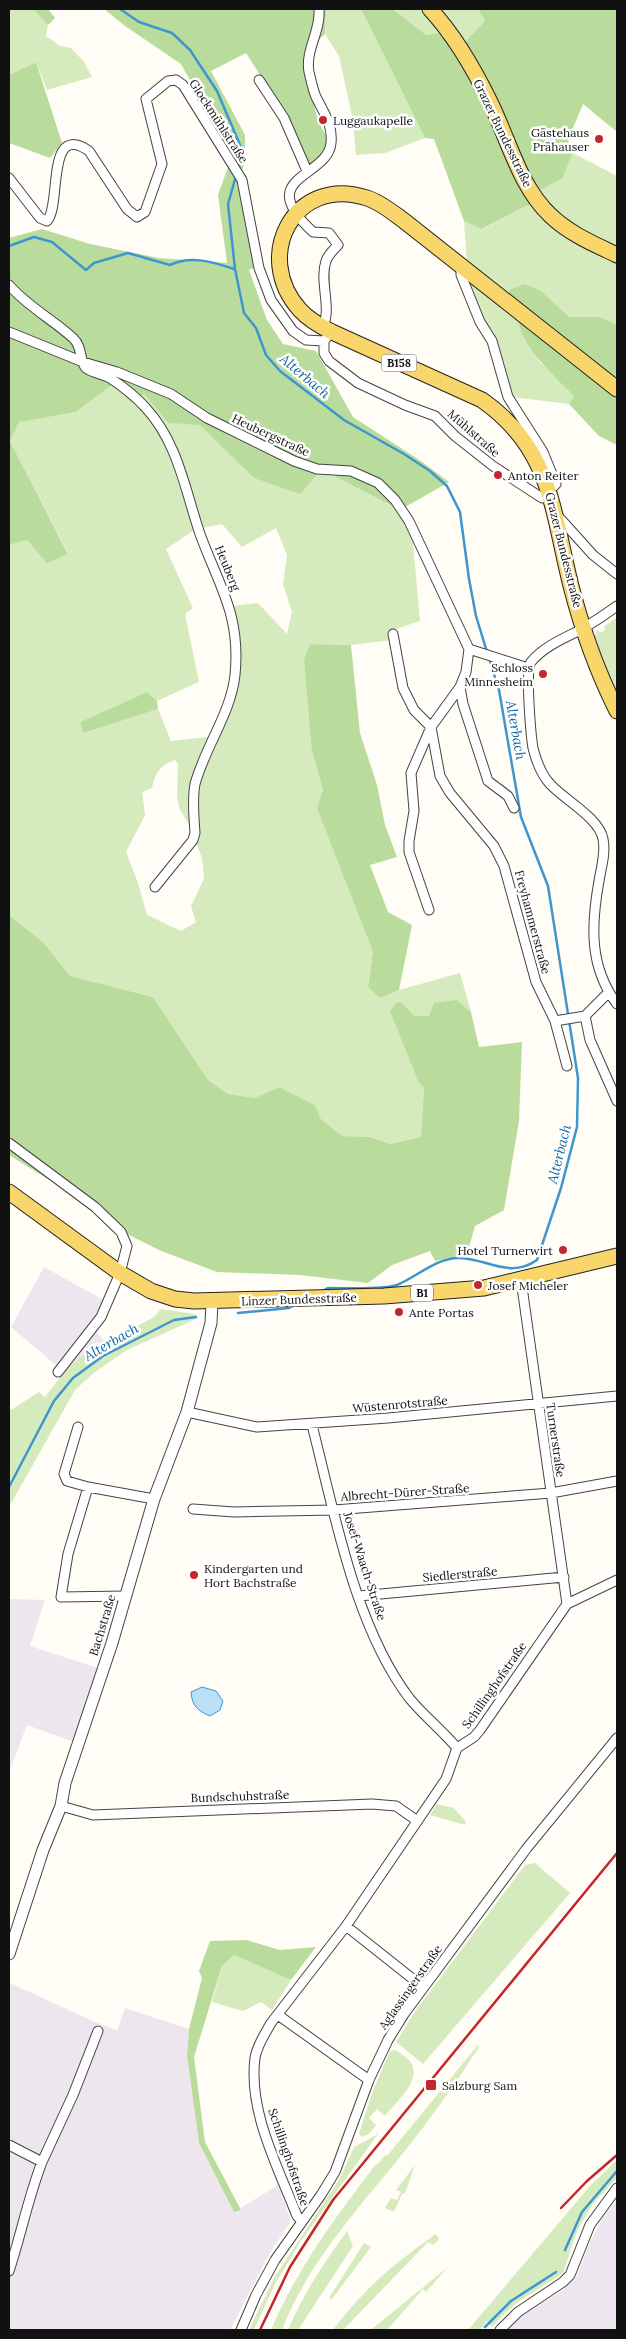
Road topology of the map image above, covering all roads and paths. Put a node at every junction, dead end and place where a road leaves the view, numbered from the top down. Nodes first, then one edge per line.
1 (319, 9) edge
2 (430, 9) edge
3 (259, 80) dead end
4 (307, 171) junction
5 (9, 178) edge
6 (296, 213) junction
7 (617, 255) edge
8 (461, 266) junction
9 (9, 285) edge
10 (9, 332) edge
11 (326, 334) junction
12 (83, 362) junction
13 (617, 389) edge
14 (550, 493) junction
15 (556, 513) junction
16 (617, 574) edge
17 (617, 606) edge
18 (583, 628) junction
19 (393, 634) dead end
20 (469, 649) junction
21 (528, 668) junction
22 (460, 687) junction
23 (617, 711) edge
24 (431, 727) junction
25 (514, 808) dead end
26 (155, 887) dead end
27 (430, 910) dead end
28 (608, 993) junction
29 (617, 1004) edge
30 (585, 1016) junction
31 (560, 1021) junction
32 (567, 1066) dead end
33 (617, 1101) edge
34 (9, 1142) edge
35 (9, 1192) edge
36 (617, 1256) edge
37 (120, 1273) junction
38 (522, 1280) junction
39 (212, 1302) junction
40 (58, 1372) dead end
41 (617, 1396) edge
42 (538, 1404) junction
43 (187, 1412) junction
44 (312, 1425) junction
45 (78, 1427) dead end
46 (617, 1481) edge
47 (88, 1487) junction
48 (551, 1494) junction
49 (154, 1499) junction
50 (193, 1509) dead end
51 (334, 1510) junction
52 (564, 1577) junction
53 (617, 1580) edge
54 (126, 1596) junction
55 (359, 1596) junction
56 (567, 1604) junction
57 (617, 1738) edge
58 (458, 1748) junction
59 (61, 1806) junction
60 (416, 1820) junction
61 (346, 1926) junction
62 (9, 1954) edge
63 (423, 1987) junction
64 (278, 2015) junction
65 (98, 2031) dead end
66 (369, 2080) junction
67 (9, 2145) edge
68 (42, 2162) junction
69 (617, 2188) edge
70 (302, 2221) junction
71 (9, 2271) edge
72 (241, 2330) edge
73 (500, 2330) edge

1 - 4 street
2 - 7 main road, Grazer Bundesstraße
3 - 4 street
4 - 6 street
5 - 11 street, Glockmühlstraße
6 - 8 main road, Grazer Bundesstraße / B158
6 - 11 main road, Grazer Bundesstraße / B158
6 - 11 street, Mühlstraße
8 - 13 main road, Grazer Bundesstraße / B158
8 - 14 street
9 - 12 street
10 - 12 street, Heuberg
11 - 14 main road, Grazer Bundesstraße / B158
11 - 14 street, Mühlstraße
12 - 20 street, Heubergstraße
12 - 26 street, Heuberg
14 - 15 main road, Grazer Bundesstraße / B158
15 - 16 street
15 - 18 main road, Grazer Bundesstraße / B158
17 - 18 street
18 - 21 street
18 - 23 main road, B158
19 - 24 street
20 - 21 street
20 - 22 street
21 - 28 street
22 - 24 street
22 - 25 street
24 - 27 street
24 - 31 street, Freyhammerstraße
28 - 29 street
28 - 30 street
30 - 31 street
30 - 33 street
31 - 32 street, Freyhammerstraße
34 - 37 street
35 - 37 main road, Linzer Bundesstraße / B1
36 - 38 main road, Linzer Bundesstraße / B1
37 - 39 main road, Linzer Bundesstraße / B1
37 - 40 street
38 - 39 main road, Linzer Bundesstraße / B1
38 - 42 street, Turnerstraße
39 - 43 street, Bachstraße
41 - 42 street, Wüstenrotstraße
42 - 44 street, Wüstenrotstraße
42 - 48 street, Turnerstraße
43 - 44 street, Wüstenrotstraße
43 - 49 street, Bachstraße
44 - 51 street, Josef-Waach-Straße
45 - 47 street
46 - 48 street, Albrecht-Dürer-Straße
47 - 49 street
47 - 54 street
48 - 51 street, Albrecht-Dürer-Straße
48 - 52 street, Turnerstraße
49 - 54 street, Bachstraße
50 - 51 street, Albrecht-Dürer-Straße
51 - 55 street, Josef-Waach-Straße
52 - 55 street, Siedlerstraße
52 - 56 street, Turnerstraße
53 - 56 street, Schillinghofstraße
54 - 59 street, Bachstraße
55 - 58 street, Josef-Waach-Straße
56 - 58 street, Schillinghofstraße
57 - 63 street, Aglassingerstraße
58 - 60 street, Schillinghofstraße
59 - 60 street, Bundschuhstraße
59 - 62 street, Bachstraße
60 - 61 street, Schillinghofstraße
61 - 63 street
61 - 64 street, Schillinghofstraße
63 - 66 street, Aglassingerstraße
64 - 66 street
64 - 70 street, Schillinghofstraße
65 - 68 street
66 - 70 street, Aglassingerstraße
67 - 68 street
68 - 71 street
69 - 73 street
70 - 72 street, Aglassingerstraße

